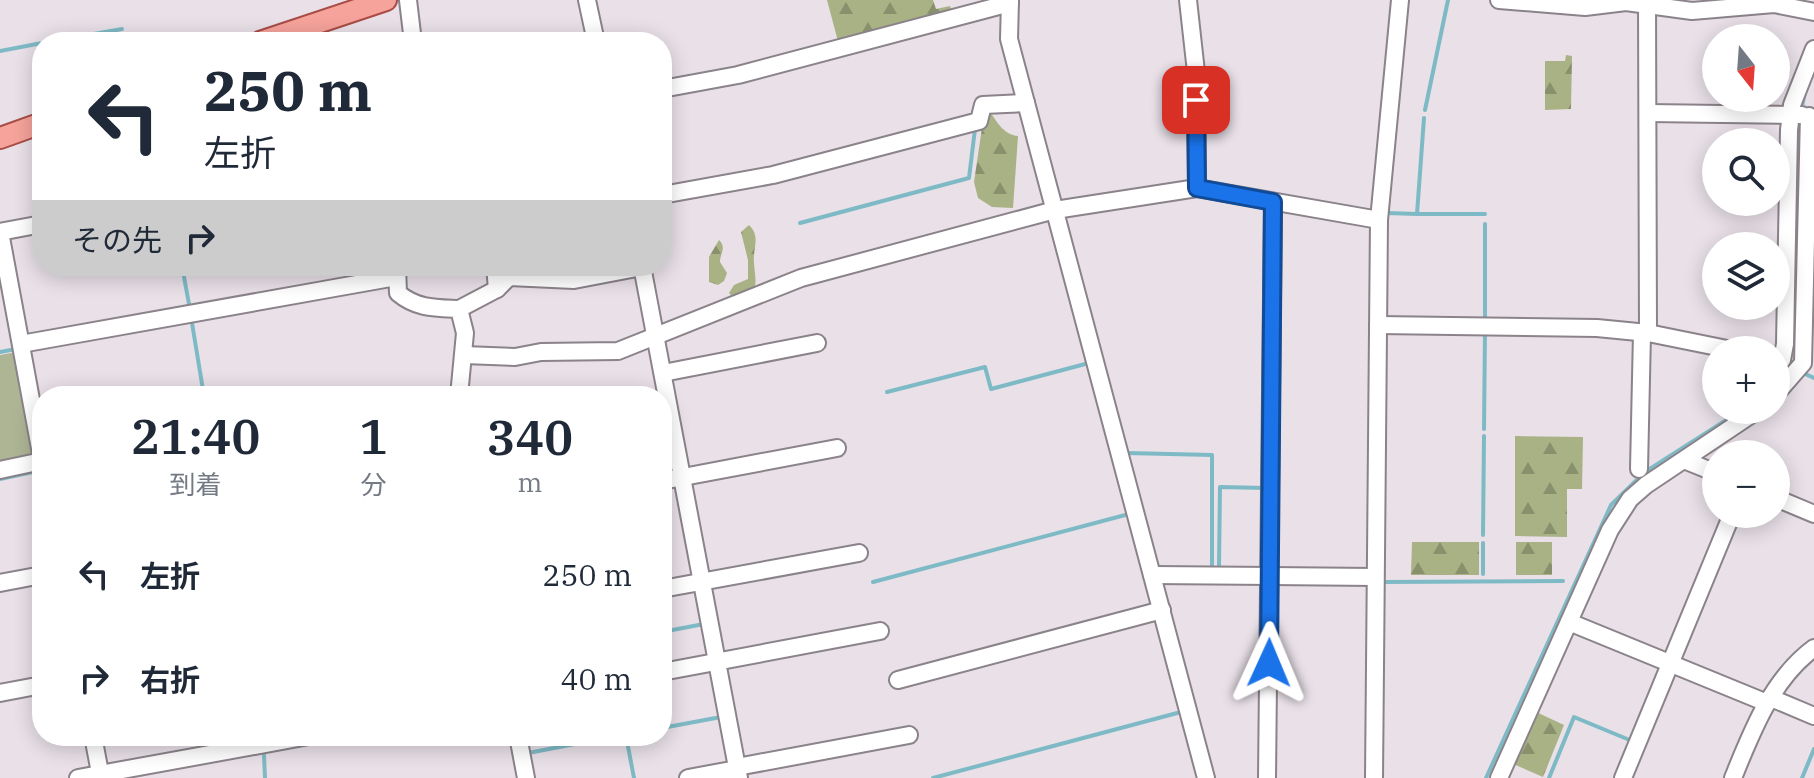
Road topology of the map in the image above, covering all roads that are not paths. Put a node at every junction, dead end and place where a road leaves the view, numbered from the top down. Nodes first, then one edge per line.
1 (386, 0) edge
2 (408, 0) edge
3 (587, 0) edge
4 (1188, 0) edge
5 (1196, 0) edge
6 (1400, 0) edge
7 (1499, 0) edge
8 (1010, 2) edge
9 (1647, 2) edge
10 (1814, 12) edge
11 (290, 32) edge
12 (412, 32) edge
13 (594, 32) edge
14 (1814, 49) edge
15 (672, 87) edge
16 (1026, 103) junction
17 (1648, 113) junction
18 (1803, 115) edge
19 (32, 127) edge
20 (0, 138) edge
21 (1197, 188) junction
22 (672, 193) edge
23 (1273, 202) junction
24 (1055, 210) junction
25 (1379, 220) junction
26 (32, 226) edge
27 (0, 232) edge
28 (376, 276) edge
29 (397, 276) edge
30 (496, 276) edge
31 (595, 276) edge
32 (644, 276) edge
33 (497, 289) junction
34 (459, 309) junction
35 (1378, 325) junction
36 (1645, 333) junction
37 (656, 337) junction
38 (817, 343) dead end
39 (21, 344) junction
40 (1702, 344) edge
41 (464, 355) junction
42 (1792, 361) edge
43 (663, 373) junction
44 (460, 386) edge
45 (665, 386) edge
46 (32, 405) edge
47 (672, 422) edge
48 (1737, 424) edge
49 (837, 448) dead end
50 (1684, 460) junction
51 (32, 462) edge
52 (1702, 467) edge
53 (1639, 469) dead end
54 (0, 470) edge
55 (682, 477) junction
56 (672, 479) edge
57 (1790, 504) edge
58 (1814, 514) edge
59 (1726, 528) edge
60 (859, 553) dead end
61 (1152, 575) junction
62 (1271, 576) junction
63 (32, 577) edge
64 (1375, 577) junction
65 (702, 582) junction
66 (0, 583) edge
67 (672, 587) edge
68 (1162, 610) junction
69 (1569, 622) junction
70 (880, 631) dead end
71 (1814, 648) edge
72 (717, 662) junction
73 (1669, 663) junction
74 (672, 670) edge
75 (898, 680) dead end
76 (32, 687) edge
77 (0, 693) edge
78 (1769, 701) junction
79 (1814, 716) edge
80 (909, 735) dead end
81 (95, 746) edge
82 (257, 746) edge
83 (520, 746) edge
84 (738, 771) edge
85 (101, 776) edge
86 (78, 778) edge
87 (526, 778) edge
88 (688, 778) edge
89 (1206, 778) edge
90 (1267, 778) edge
91 (1374, 778) edge
92 (1499, 778) edge
93 (1623, 778) edge
94 (1733, 778) edge

1 - 11 main road
2 - 12 street
3 - 13 street
4 - 5 street
4 - 21 street
6 - 25 street
7 - 9 street
8 - 15 street
8 - 16 street
9 - 10 street
9 - 17 street
14 - 18 street
16 - 22 street
16 - 24 street
17 - 18 street
17 - 36 street
18 - 42 street
19 - 20 main road
21 - 23 street
21 - 24 street
23 - 25 street
23 - 62 street
24 - 37 street
24 - 61 street
25 - 35 street
26 - 27 street
27 - 39 street
28 - 39 street
29 - 34 street
30 - 33 street
31 - 33 street
32 - 37 street
33 - 34 street
34 - 41 street
35 - 36 street
35 - 64 street
36 - 40 street
36 - 53 street
37 - 41 street
37 - 43 street
38 - 43 street
39 - 46 street
41 - 44 street
43 - 45 street
47 - 55 street
48 - 50 street
49 - 55 street
50 - 52 street
50 - 69 street
51 - 54 street
55 - 56 street
55 - 65 street
57 - 58 street
59 - 73 street
60 - 65 street
61 - 62 street
61 - 68 street
62 - 64 street
62 - 90 street
63 - 66 street
64 - 91 street
65 - 67 street
65 - 72 street
68 - 75 street
68 - 89 street
69 - 73 street
69 - 92 street
70 - 72 street
71 - 78 street
72 - 74 street
72 - 84 street
73 - 78 street
73 - 93 street
76 - 77 street
78 - 79 street
78 - 94 street
80 - 84 street
81 - 85 street
82 - 85 street
83 - 87 street
84 - 88 street
85 - 86 street

